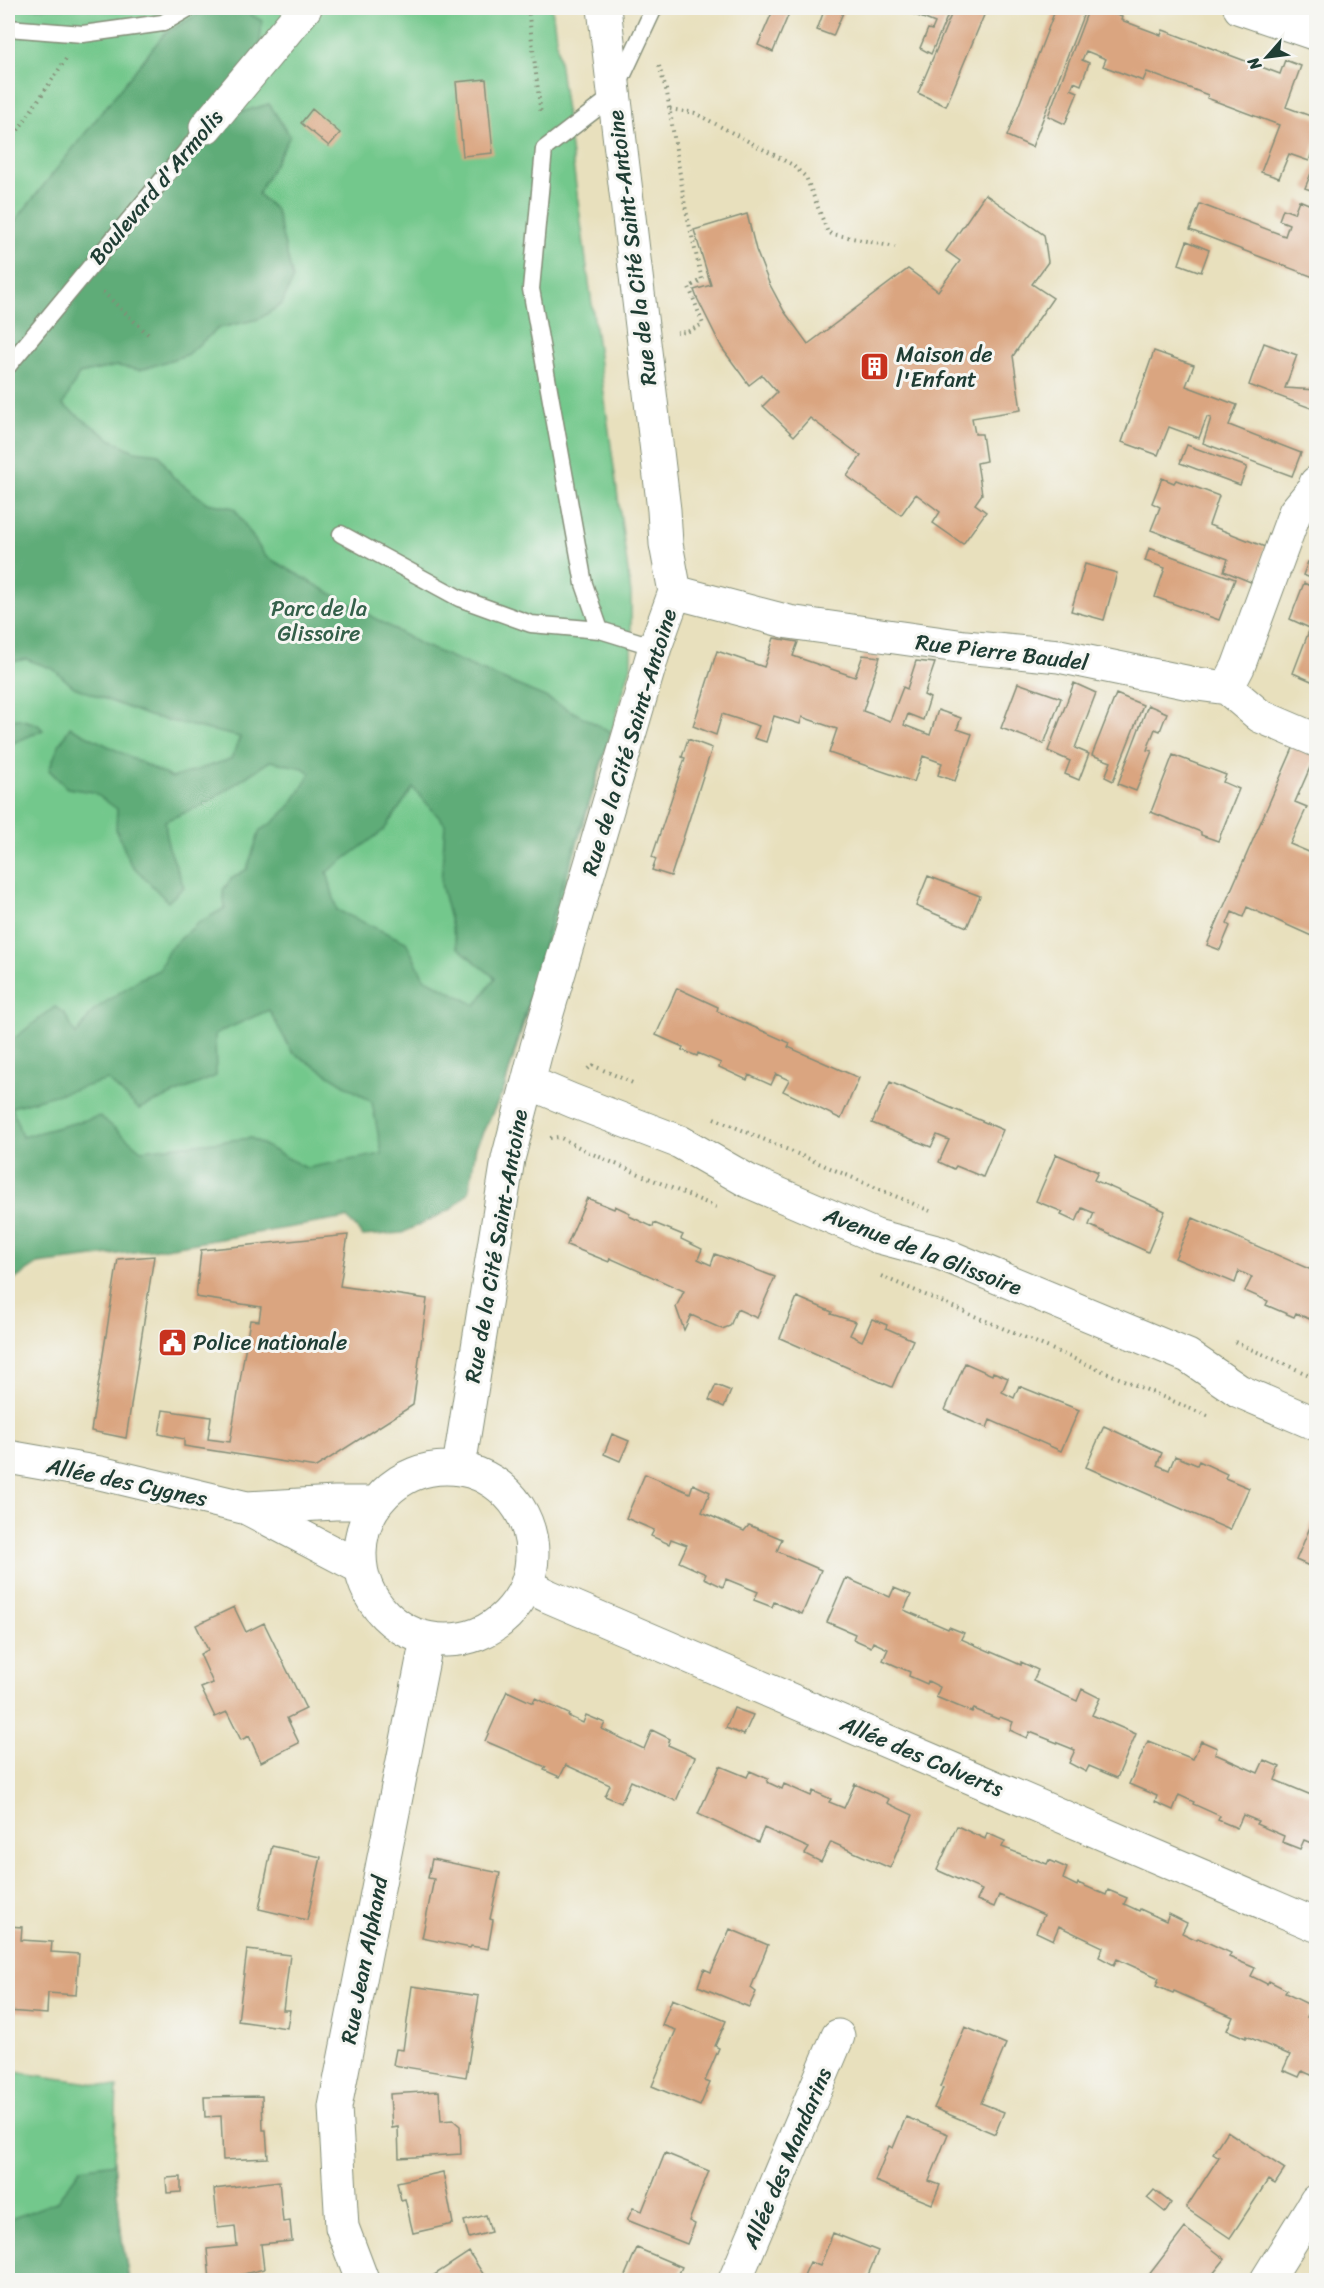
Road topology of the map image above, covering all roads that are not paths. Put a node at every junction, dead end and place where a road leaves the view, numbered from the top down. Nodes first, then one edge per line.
1 (189, 8) edge
2 (305, 8) edge
3 (604, 8) edge
4 (654, 8) edge
5 (1239, 8) edge
6 (8, 28) edge
7 (1317, 34) edge
8 (613, 96) junction
9 (206, 127) joint
10 (8, 366) edge
11 (1317, 483) edge
12 (341, 534) dead end
13 (675, 592) junction
14 (600, 630) junction
15 (655, 647) junction
16 (1227, 688) junction
17 (1317, 740) edge
18 (528, 1082) junction
19 (1317, 1424) edge
20 (8, 1457) edge
21 (459, 1467) junction
22 (375, 1503) junction
23 (247, 1508) junction
24 (360, 1567) junction
25 (528, 1586) junction
26 (427, 1639) junction
27 (1317, 1924) edge
28 (838, 2036) dead end
29 (1317, 2201) edge
30 (362, 2280) edge
31 (735, 2280) edge
32 (1267, 2280) edge

1 - 6 lane
2 - 9 street, Boulevard d'Armolis
3 - 8 street, Rue de la Cité Saint-Antoine
4 - 8 lane
5 - 7 street
8 - 13 street, Rue de la Cité Saint-Antoine
8 - 14 lane
9 - 10 lane, Boulevard d'Armolis
11 - 16 street
12 - 14 lane
13 - 15 street, Rue de la Cité Saint-Antoine
13 - 16 street, Rue Pierre Baudel
14 - 15 lane
15 - 18 street, Rue de la Cité Saint-Antoine
16 - 17 street
18 - 19 street, Avenue de la Glissoire
18 - 21 street, Rue de la Cité Saint-Antoine
20 - 23 street, Allée des Cygnes
21 - 22 street
21 - 25 street
22 - 23 street, Allée des Cygnes
22 - 24 street
23 - 24 street, Allée des Cygnes
24 - 26 street
25 - 26 street
25 - 27 street, Allée des Colverts
26 - 30 street, Rue Jean Alphand
28 - 31 street, Allée des Mandarins
29 - 32 street

